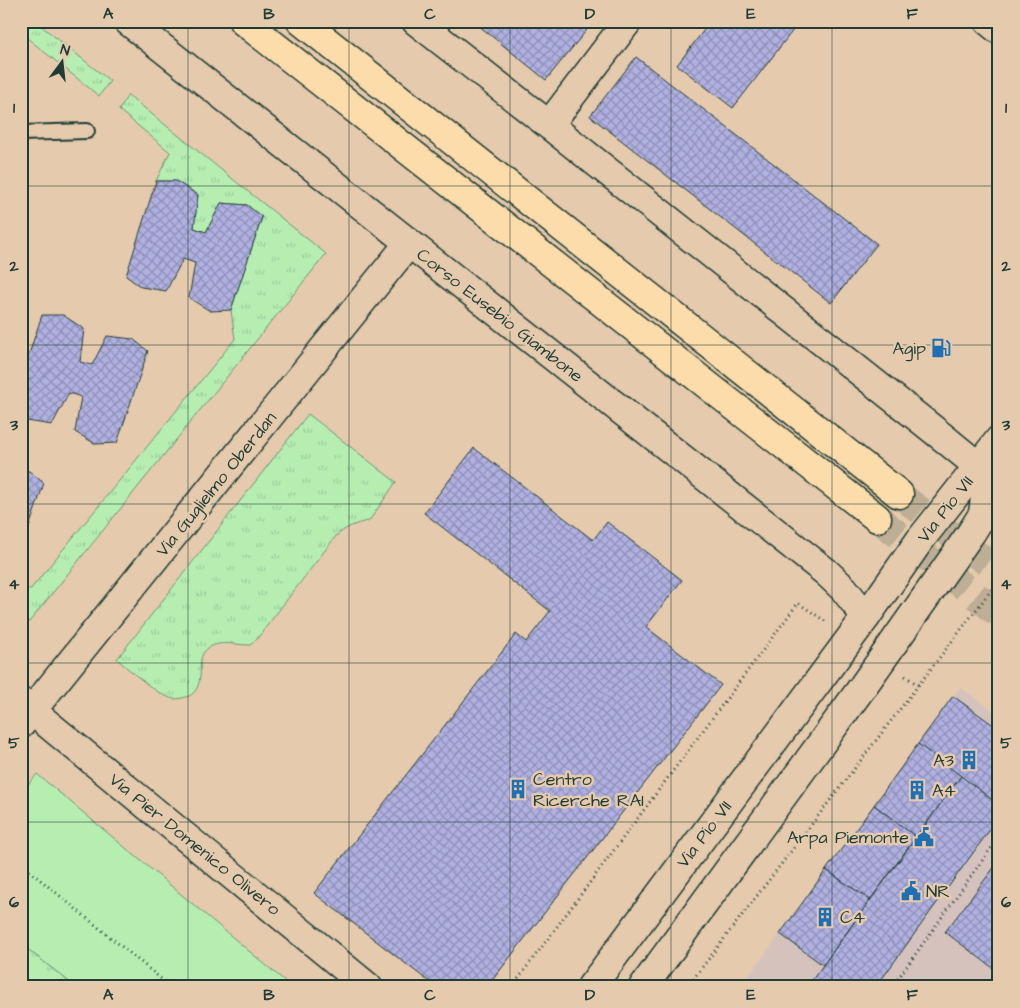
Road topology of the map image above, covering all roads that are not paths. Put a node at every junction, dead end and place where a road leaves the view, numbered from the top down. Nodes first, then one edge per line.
1 (128, 21) edge
2 (242, 21) edge
3 (301, 21) edge
4 (416, 21) edge
5 (628, 21) edge
6 (988, 21) edge
7 (999, 30) edge
8 (549, 125) junction
9 (87, 130) dead end
10 (21, 133) edge
11 (409, 243) junction
12 (999, 440) edge
13 (978, 466) junction
14 (899, 494) tunnel mouth
15 (877, 518) tunnel mouth
16 (866, 617) junction
17 (25, 712) edge
18 (368, 987) edge
19 (591, 987) edge
20 (643, 987) edge

1 - 11 street, Corso Eusebio Giambone
2 - 15 main road
3 - 14 main road
4 - 8 street
5 - 8 street
6 - 7 street
8 - 13 street
9 - 10 lane
11 - 16 street, Corso Eusebio Giambone
11 - 17 street, Via Guglielmo Oberdan
12 - 13 street
13 - 16 street, Via Pio VII
13 - 20 street, Via Pio VII
16 - 19 street, Via Pio VII
17 - 18 street, Via Pier Domenico Olivero

